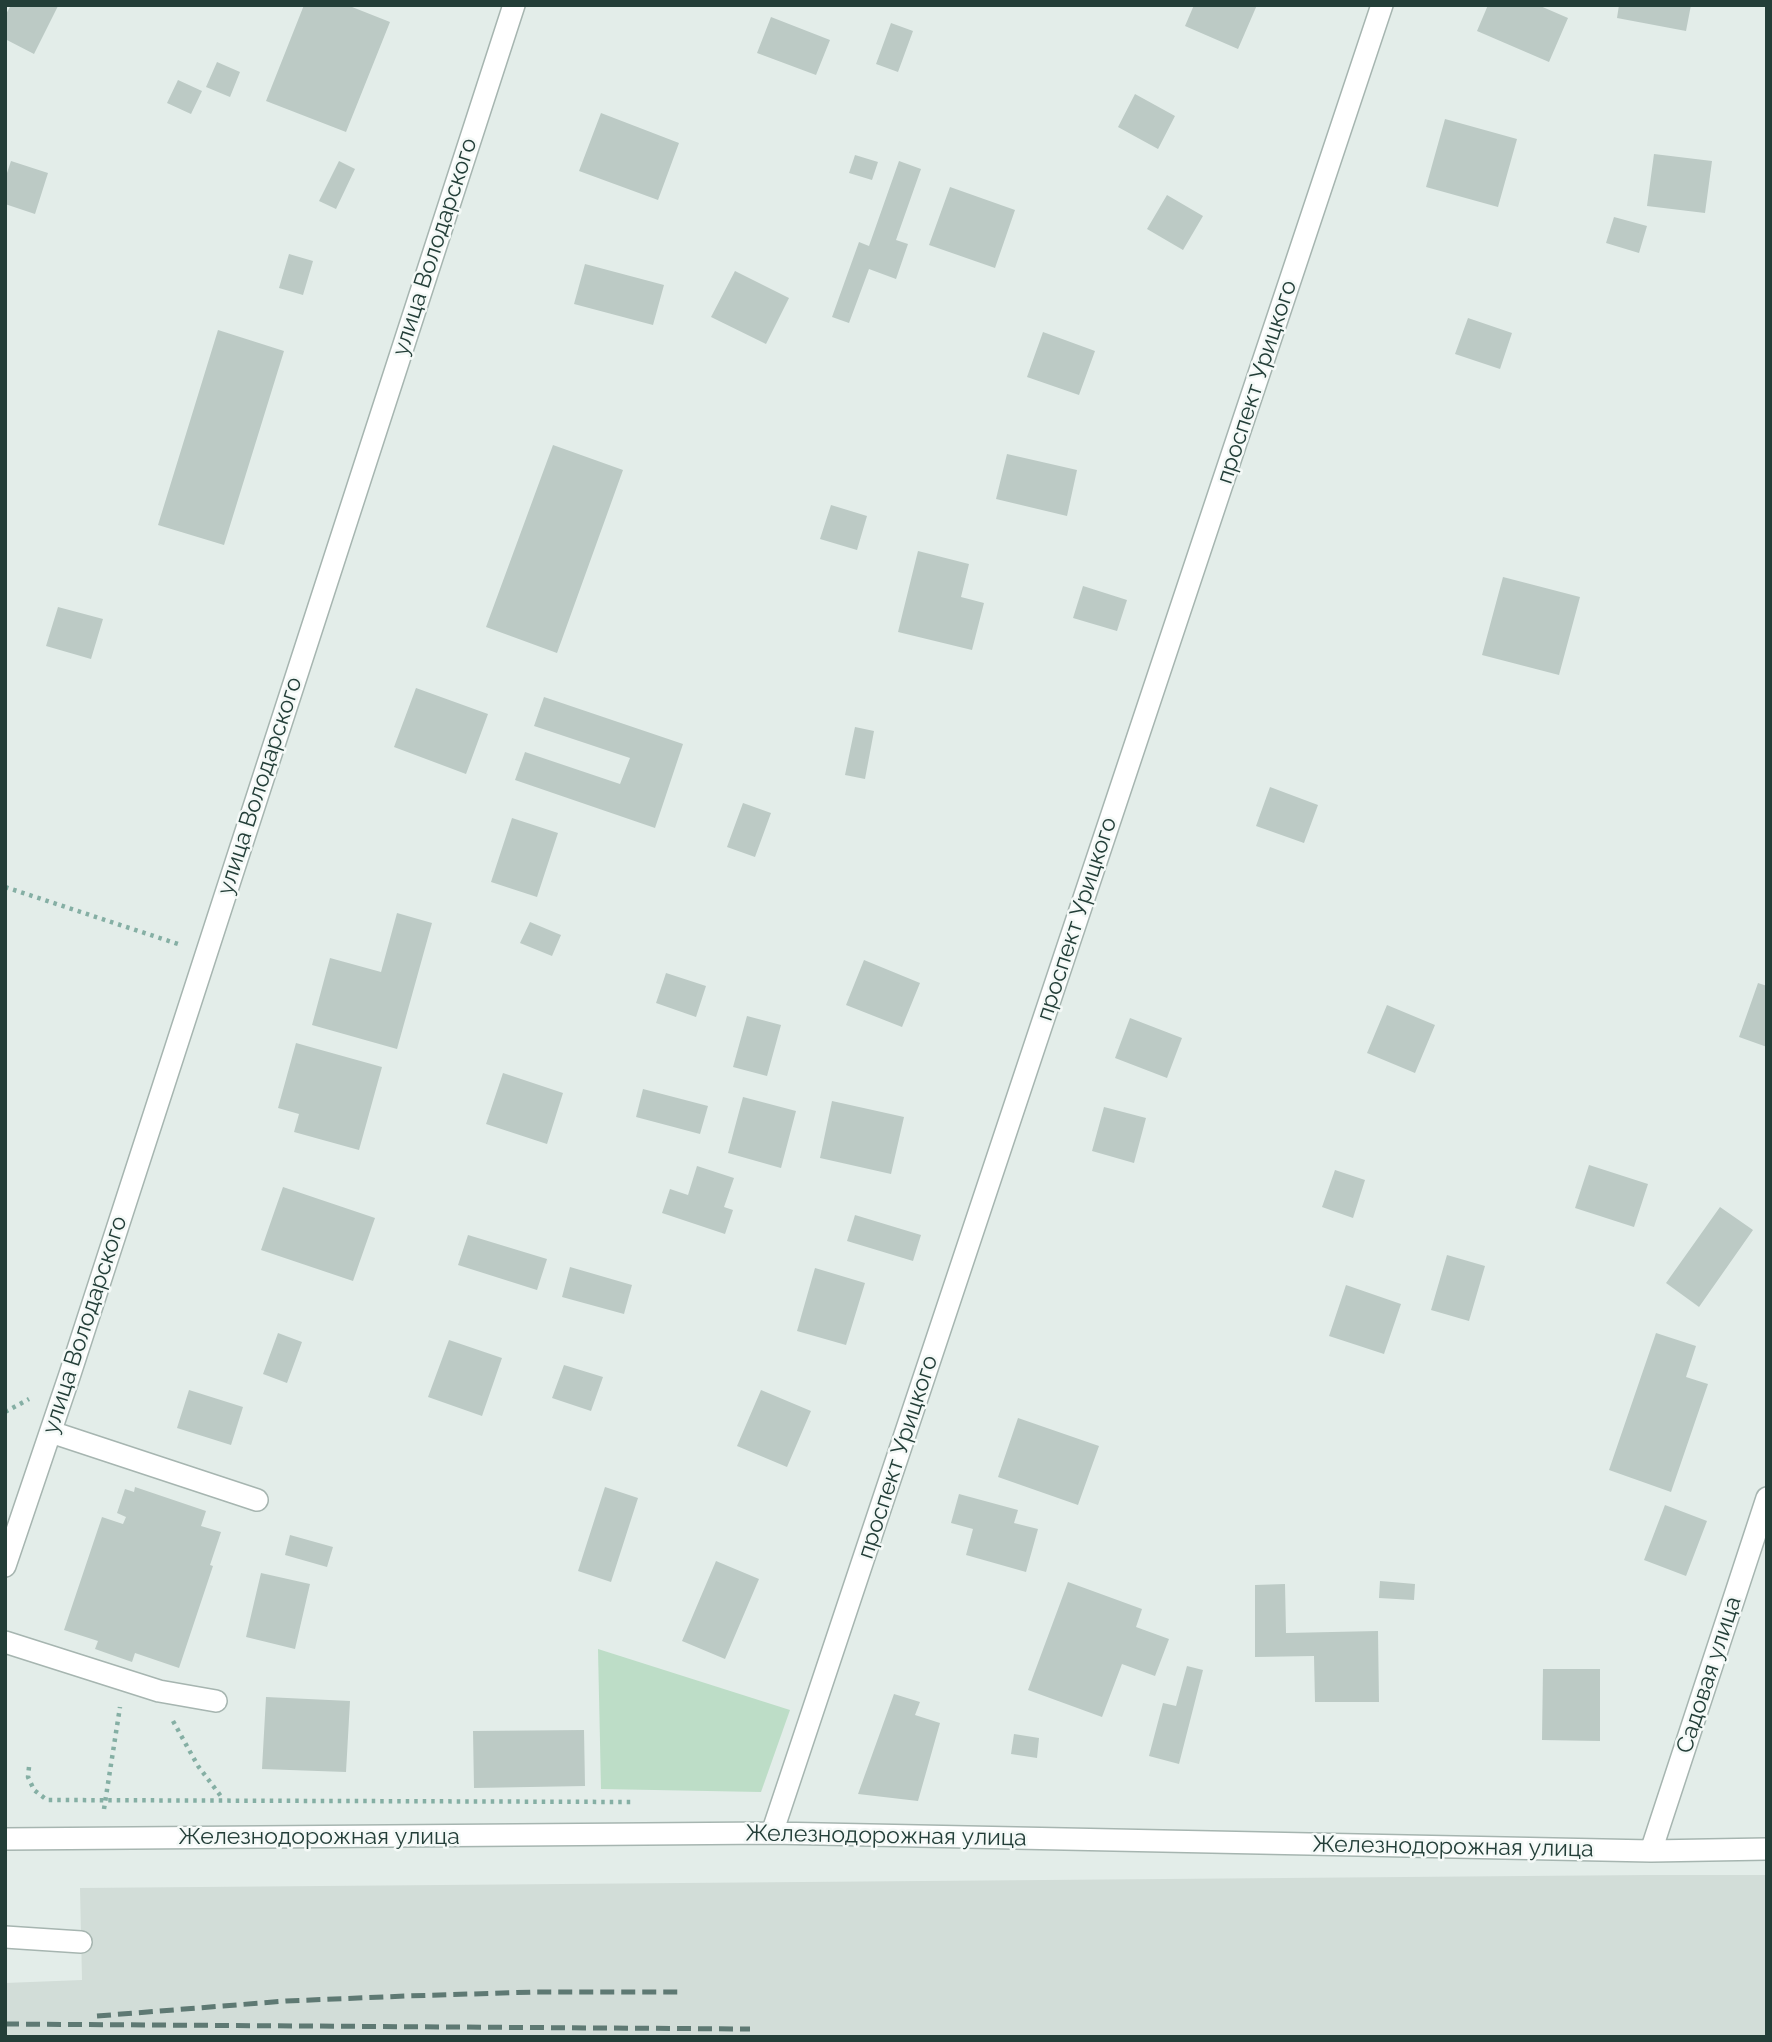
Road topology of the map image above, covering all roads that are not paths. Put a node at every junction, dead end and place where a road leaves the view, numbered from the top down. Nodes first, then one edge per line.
1 (514, 5) edge
2 (1382, 5) edge
3 (51, 1432) junction
4 (1767, 1499) edge
5 (257, 1500) dead end
6 (5, 1566) edge
7 (5, 1642) edge
8 (216, 1701) dead end
9 (772, 1833) junction
10 (5, 1839) edge
11 (1767, 1849) edge
12 (1651, 1851) junction
13 (5, 1937) edge
14 (81, 1942) dead end

1 - 3 street, улица Володарского
2 - 9 street, проспект Урицкого
3 - 5 street
3 - 6 street, улица Володарского
4 - 12 street, Садовая улица
7 - 8 street
9 - 10 street, Железнодорожная улица
9 - 12 street, Железнодорожная улица
11 - 12 street, Железнодорожная улица
13 - 14 street

